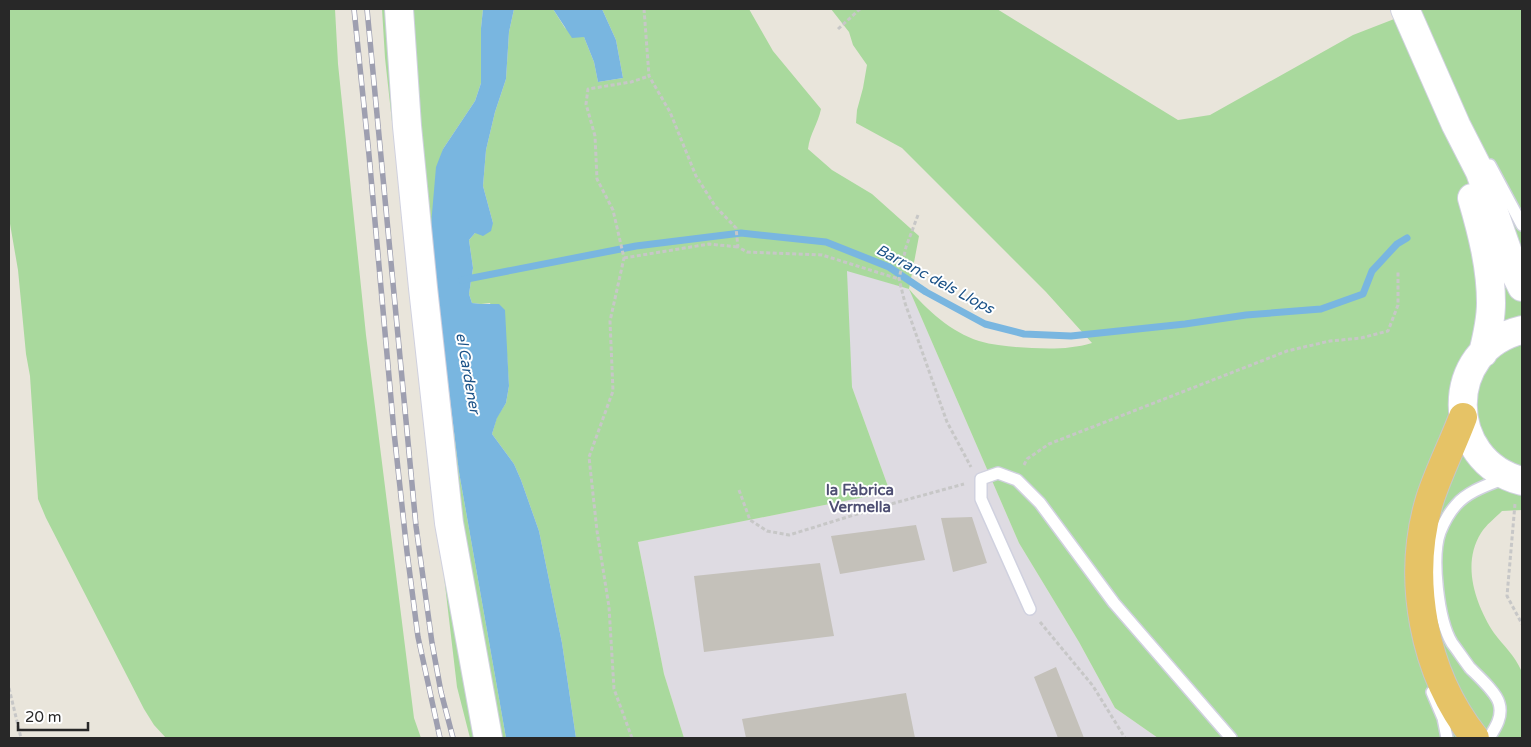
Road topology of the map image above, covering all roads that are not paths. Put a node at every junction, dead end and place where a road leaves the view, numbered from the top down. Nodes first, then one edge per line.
1 (399, 9) edge
2 (1405, 9) edge
3 (1456, 125) junction
4 (1522, 225) edge
5 (1522, 287) edge
6 (1522, 330) edge
7 (1483, 353) junction
8 (1463, 417) junction
9 (1516, 479) edge
10 (1423, 534) junction
11 (1030, 609) road end
12 (1415, 636) dead end
13 (1429, 684) dead end
14 (488, 738) edge
15 (1231, 738) edge
16 (1447, 738) edge
17 (1475, 738) edge
18 (1489, 738) edge

1 - 14 main road
2 - 3 main road
3 - 4 lane
3 - 5 main road
3 - 7 main road
6 - 7 main road
7 - 8 main road
8 - 9 main road
8 - 10 highway
9 - 18 lane
10 - 12 lane
10 - 17 highway
11 - 15 lane
13 - 16 lane

